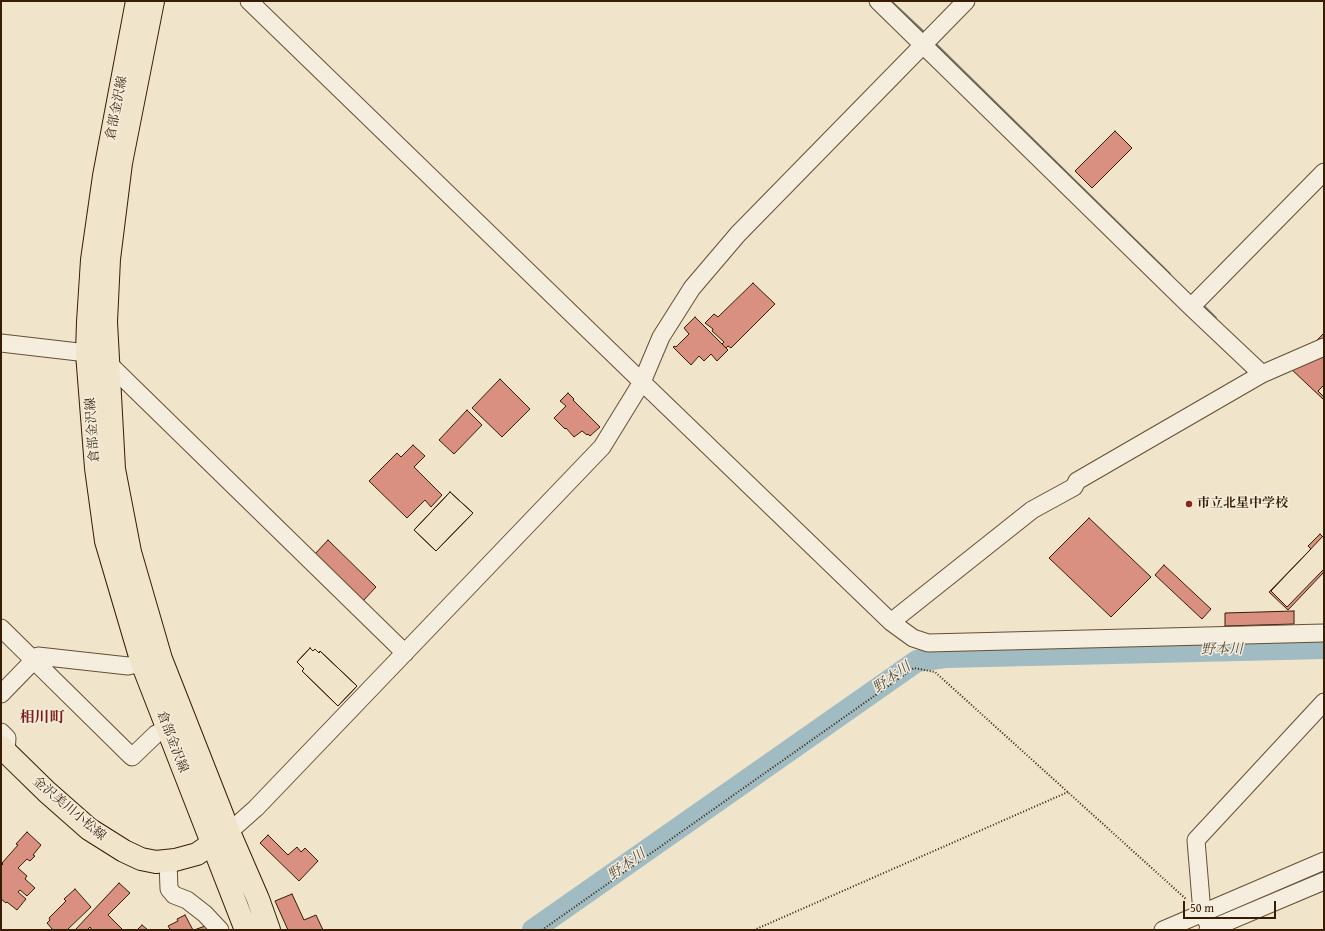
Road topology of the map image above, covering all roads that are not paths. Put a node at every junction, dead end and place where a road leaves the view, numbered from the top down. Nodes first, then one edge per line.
1 (137, 1) edge
2 (154, 1) edge
3 (250, 1) edge
4 (878, 1) edge
5 (966, 1) edge
6 (923, 45) junction
7 (1324, 172) edge
8 (1191, 307) junction
9 (1, 343) edge
10 (1324, 347) edge
11 (87, 352) junction
12 (109, 364) junction
13 (1262, 374) junction
14 (642, 382) junction
15 (891, 622) junction
16 (1, 628) edge
17 (1324, 633) edge
18 (405, 653) junction
19 (34, 660) junction
20 (142, 663) junction
21 (1, 694) edge
22 (1324, 702) edge
23 (167, 729) junction
24 (2, 746) edge
25 (221, 838) junction
26 (168, 861) junction
27 (1324, 861) edge
28 (1324, 881) edge
29 (1202, 913) junction
30 (220, 930) edge
31 (246, 930) edge
32 (269, 930) edge
33 (1163, 930) edge
34 (1210, 930) edge

1 - 11 main road, 倉部金沢線
2 - 12 main road, 倉部金沢線
3 - 14 street
4 - 6 street
5 - 6 street
6 - 8 street
6 - 14 street
7 - 8 street
8 - 13 street
9 - 11 street
10 - 13 street
11 - 12 street
11 - 20 main road, 倉部金沢線
12 - 18 street
12 - 25 main road, 倉部金沢線
13 - 15 street
14 - 15 street
14 - 18 street
15 - 17 street
16 - 19 street
18 - 25 street
19 - 20 street
19 - 21 street
19 - 23 street
20 - 23 main road, 倉部金沢線
22 - 29 street
23 - 25 main road, 倉部金沢線
24 - 26 main road, 金沢美川小松線
25 - 26 main road, 金沢美川小松線
25 - 31 main road
25 - 32 main road
26 - 30 street
27 - 29 street
28 - 34 street
29 - 33 street
29 - 34 street

